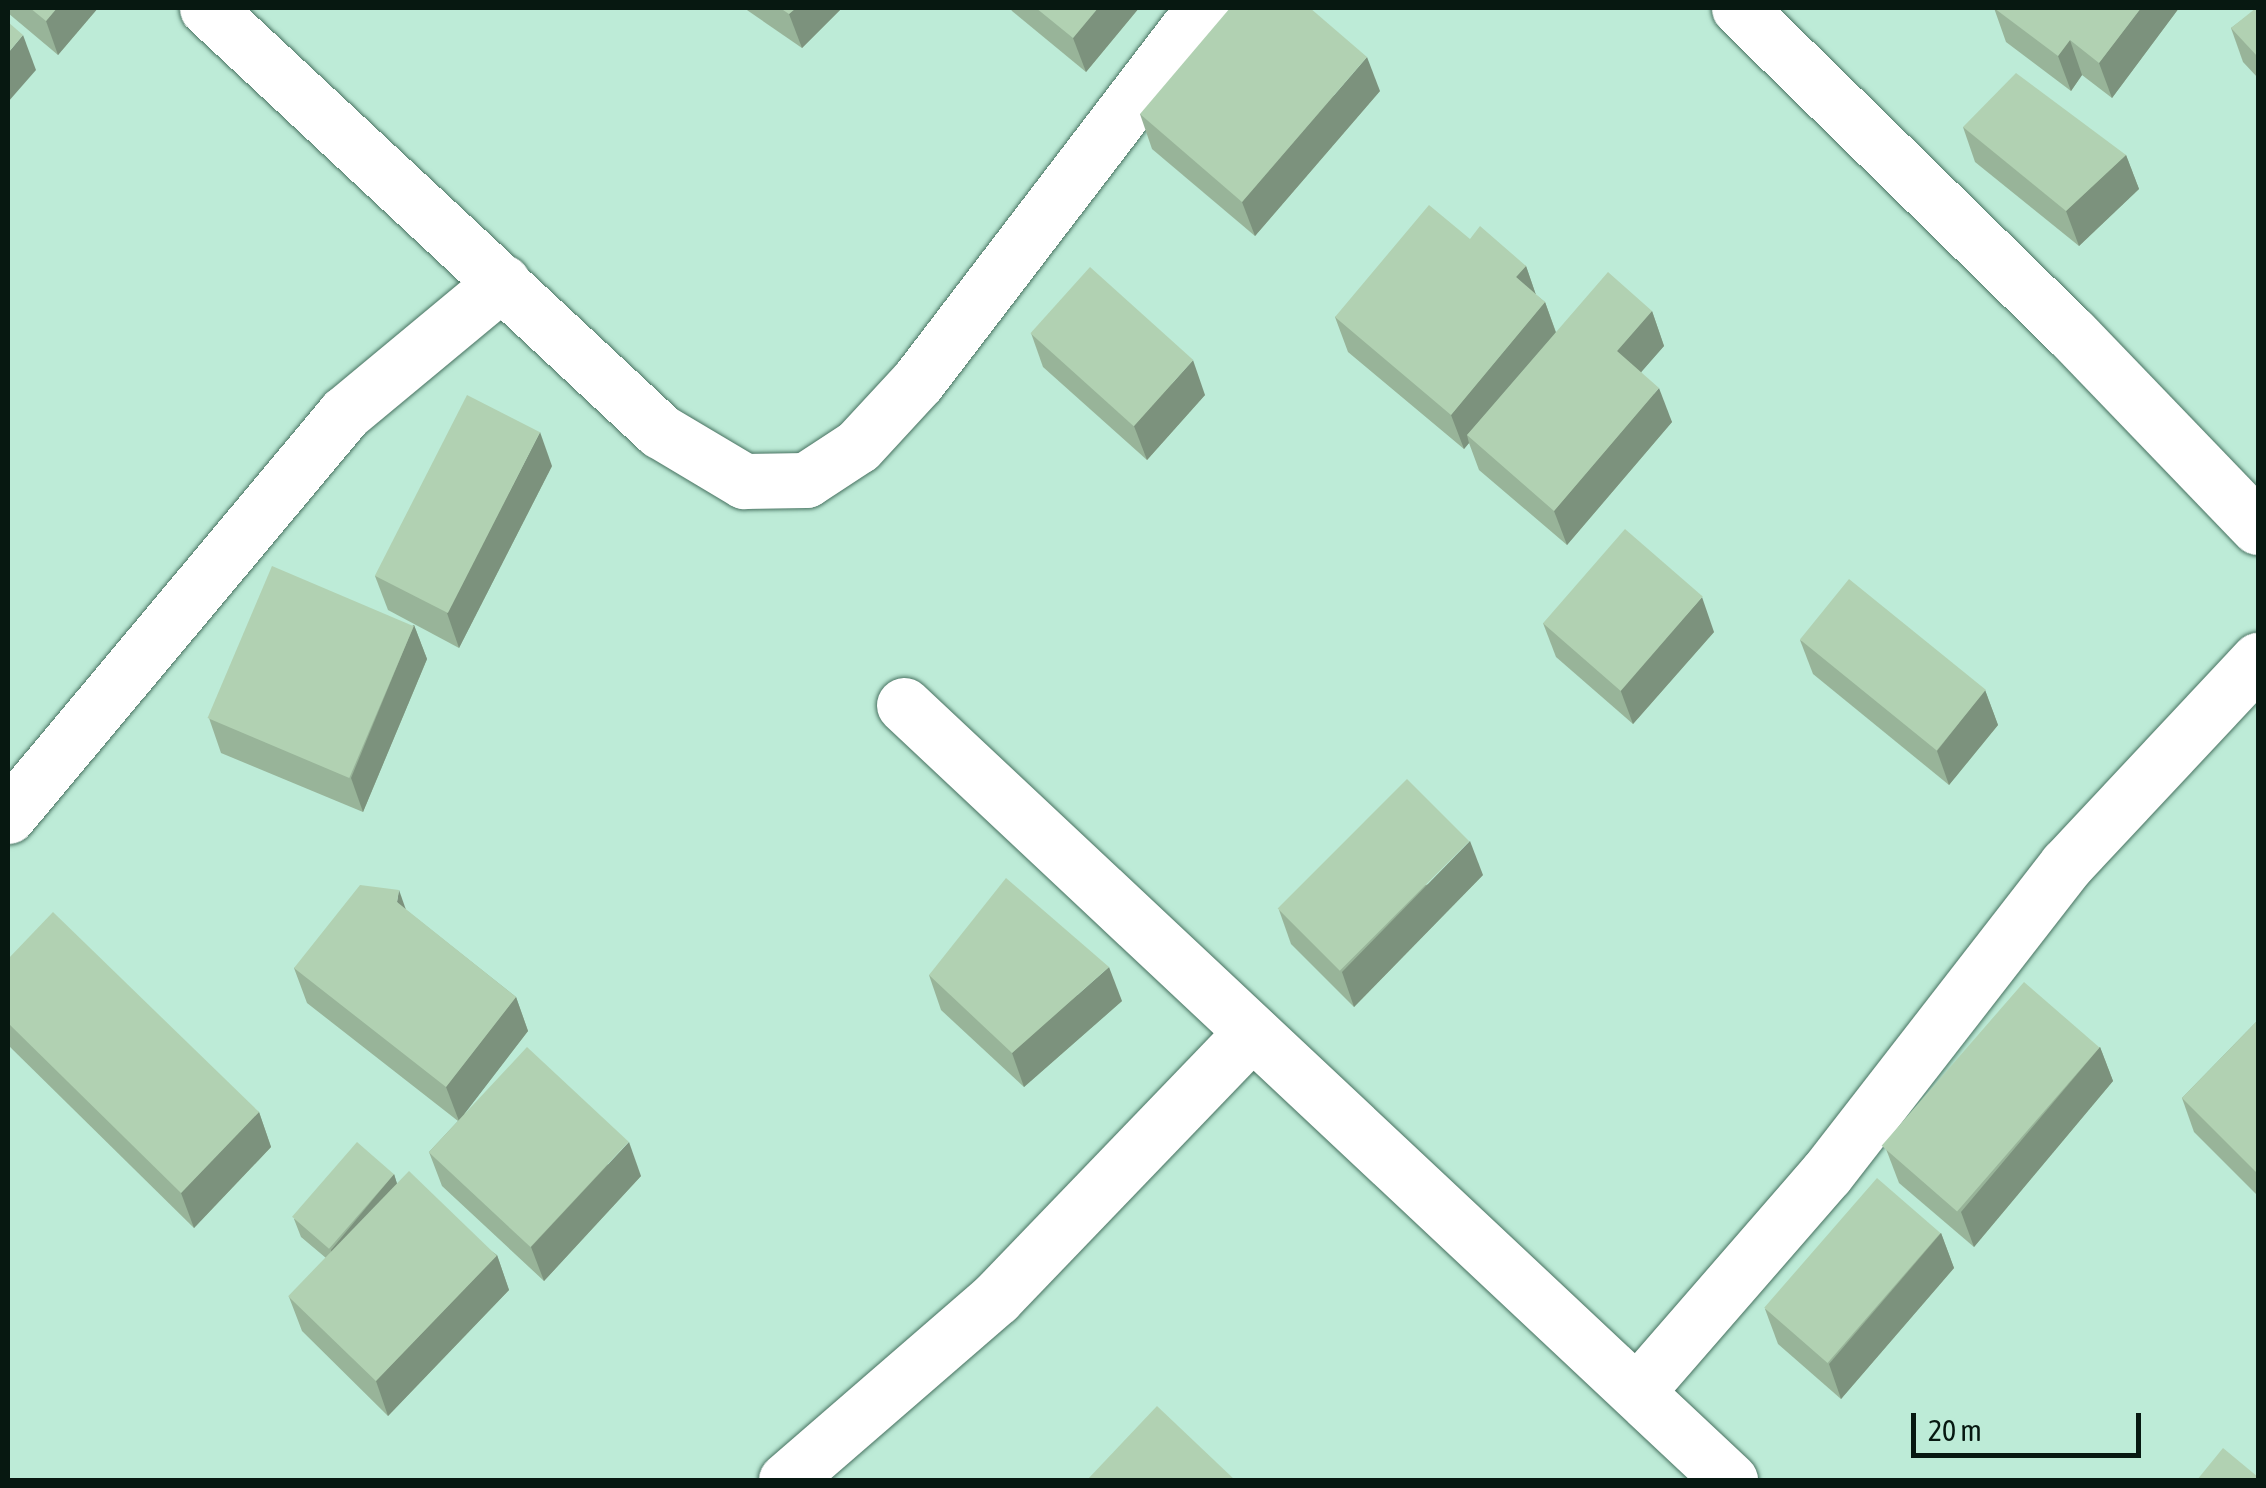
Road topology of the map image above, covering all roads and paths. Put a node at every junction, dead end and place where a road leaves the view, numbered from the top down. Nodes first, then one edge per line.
1 (207, 8) edge
2 (1203, 8) edge
3 (1739, 8) edge
4 (503, 282) junction
5 (2258, 527) edge
6 (2258, 660) edge
7 (904, 705) dead end
8 (8, 816) edge
9 (1252, 1032) junction
10 (1639, 1389) junction
11 (786, 1480) edge
12 (1730, 1480) edge

1 - 4 street
2 - 4 street
3 - 5 street
4 - 8 street
6 - 10 street
7 - 9 street
9 - 10 street
9 - 11 street
10 - 12 street

